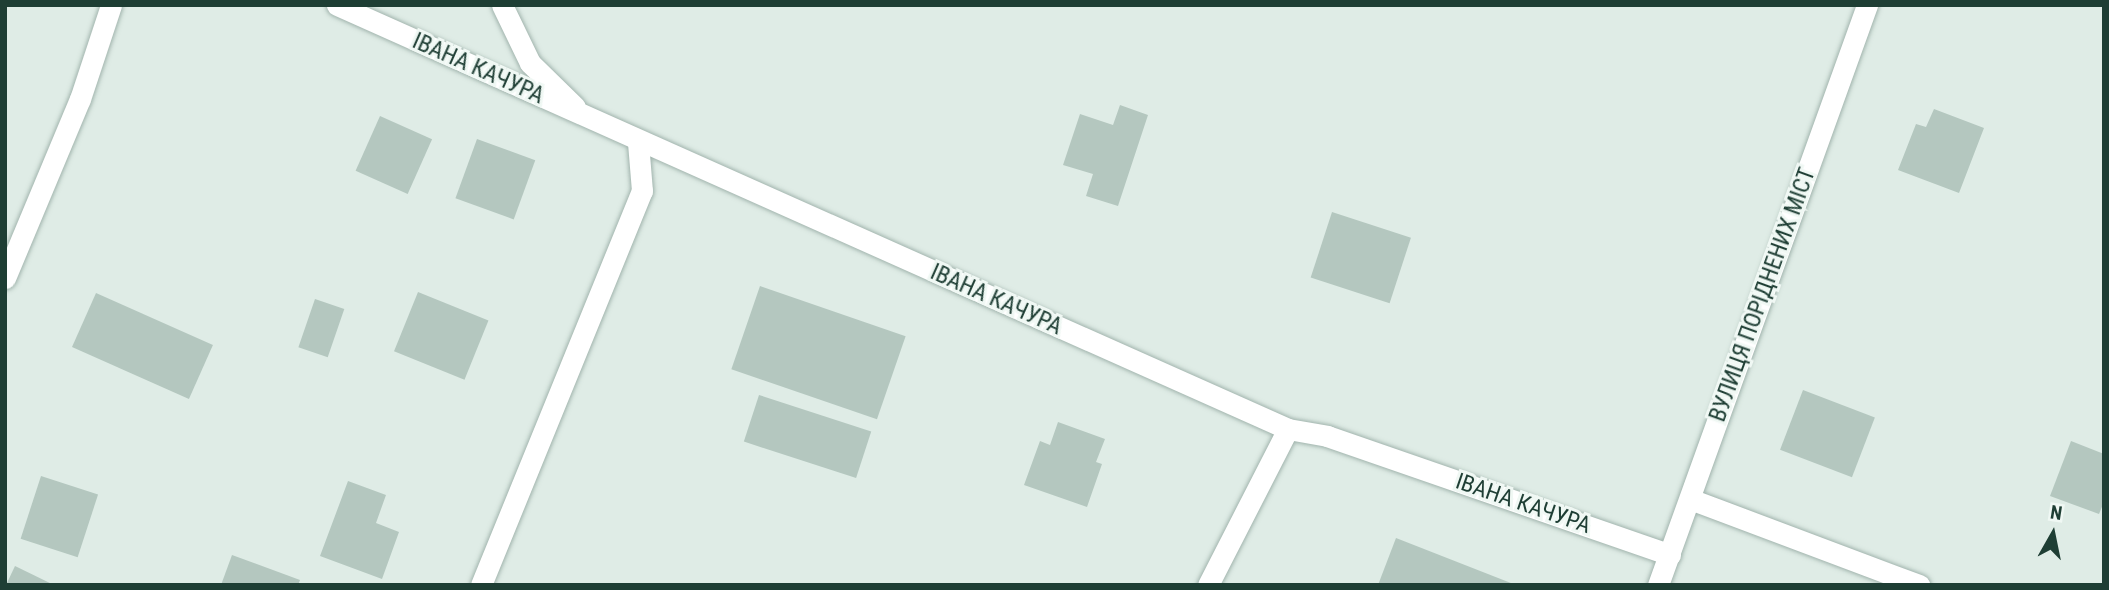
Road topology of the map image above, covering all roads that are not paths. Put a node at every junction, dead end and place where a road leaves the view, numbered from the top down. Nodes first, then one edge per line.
1 (111, 5) edge
2 (337, 5) edge
3 (502, 5) edge
4 (1867, 5) edge
5 (586, 119) junction
6 (638, 142) junction
7 (5, 278) edge
8 (1287, 429) junction
9 (1690, 499) junction
10 (1670, 555) junction
11 (481, 585) edge
12 (1208, 585) edge
13 (1658, 585) edge
14 (1919, 585) edge

1 - 7 street
2 - 5 street, ІВАНА КАЧУРА
3 - 5 street
4 - 9 street, ВУЛИЦЯ ПОРІДНЕНИХ МІСТ
5 - 6 street, ІВАНА КАЧУРА
6 - 8 street, ІВАНА КАЧУРА
6 - 11 street
8 - 10 street, ІВАНА КАЧУРА
8 - 12 street
9 - 10 street, ВУЛИЦЯ ПОРІДНЕНИХ МІСТ
9 - 14 street
10 - 13 street, ВУЛИЦЯ ПОРІДНЕНИХ МІСТ

